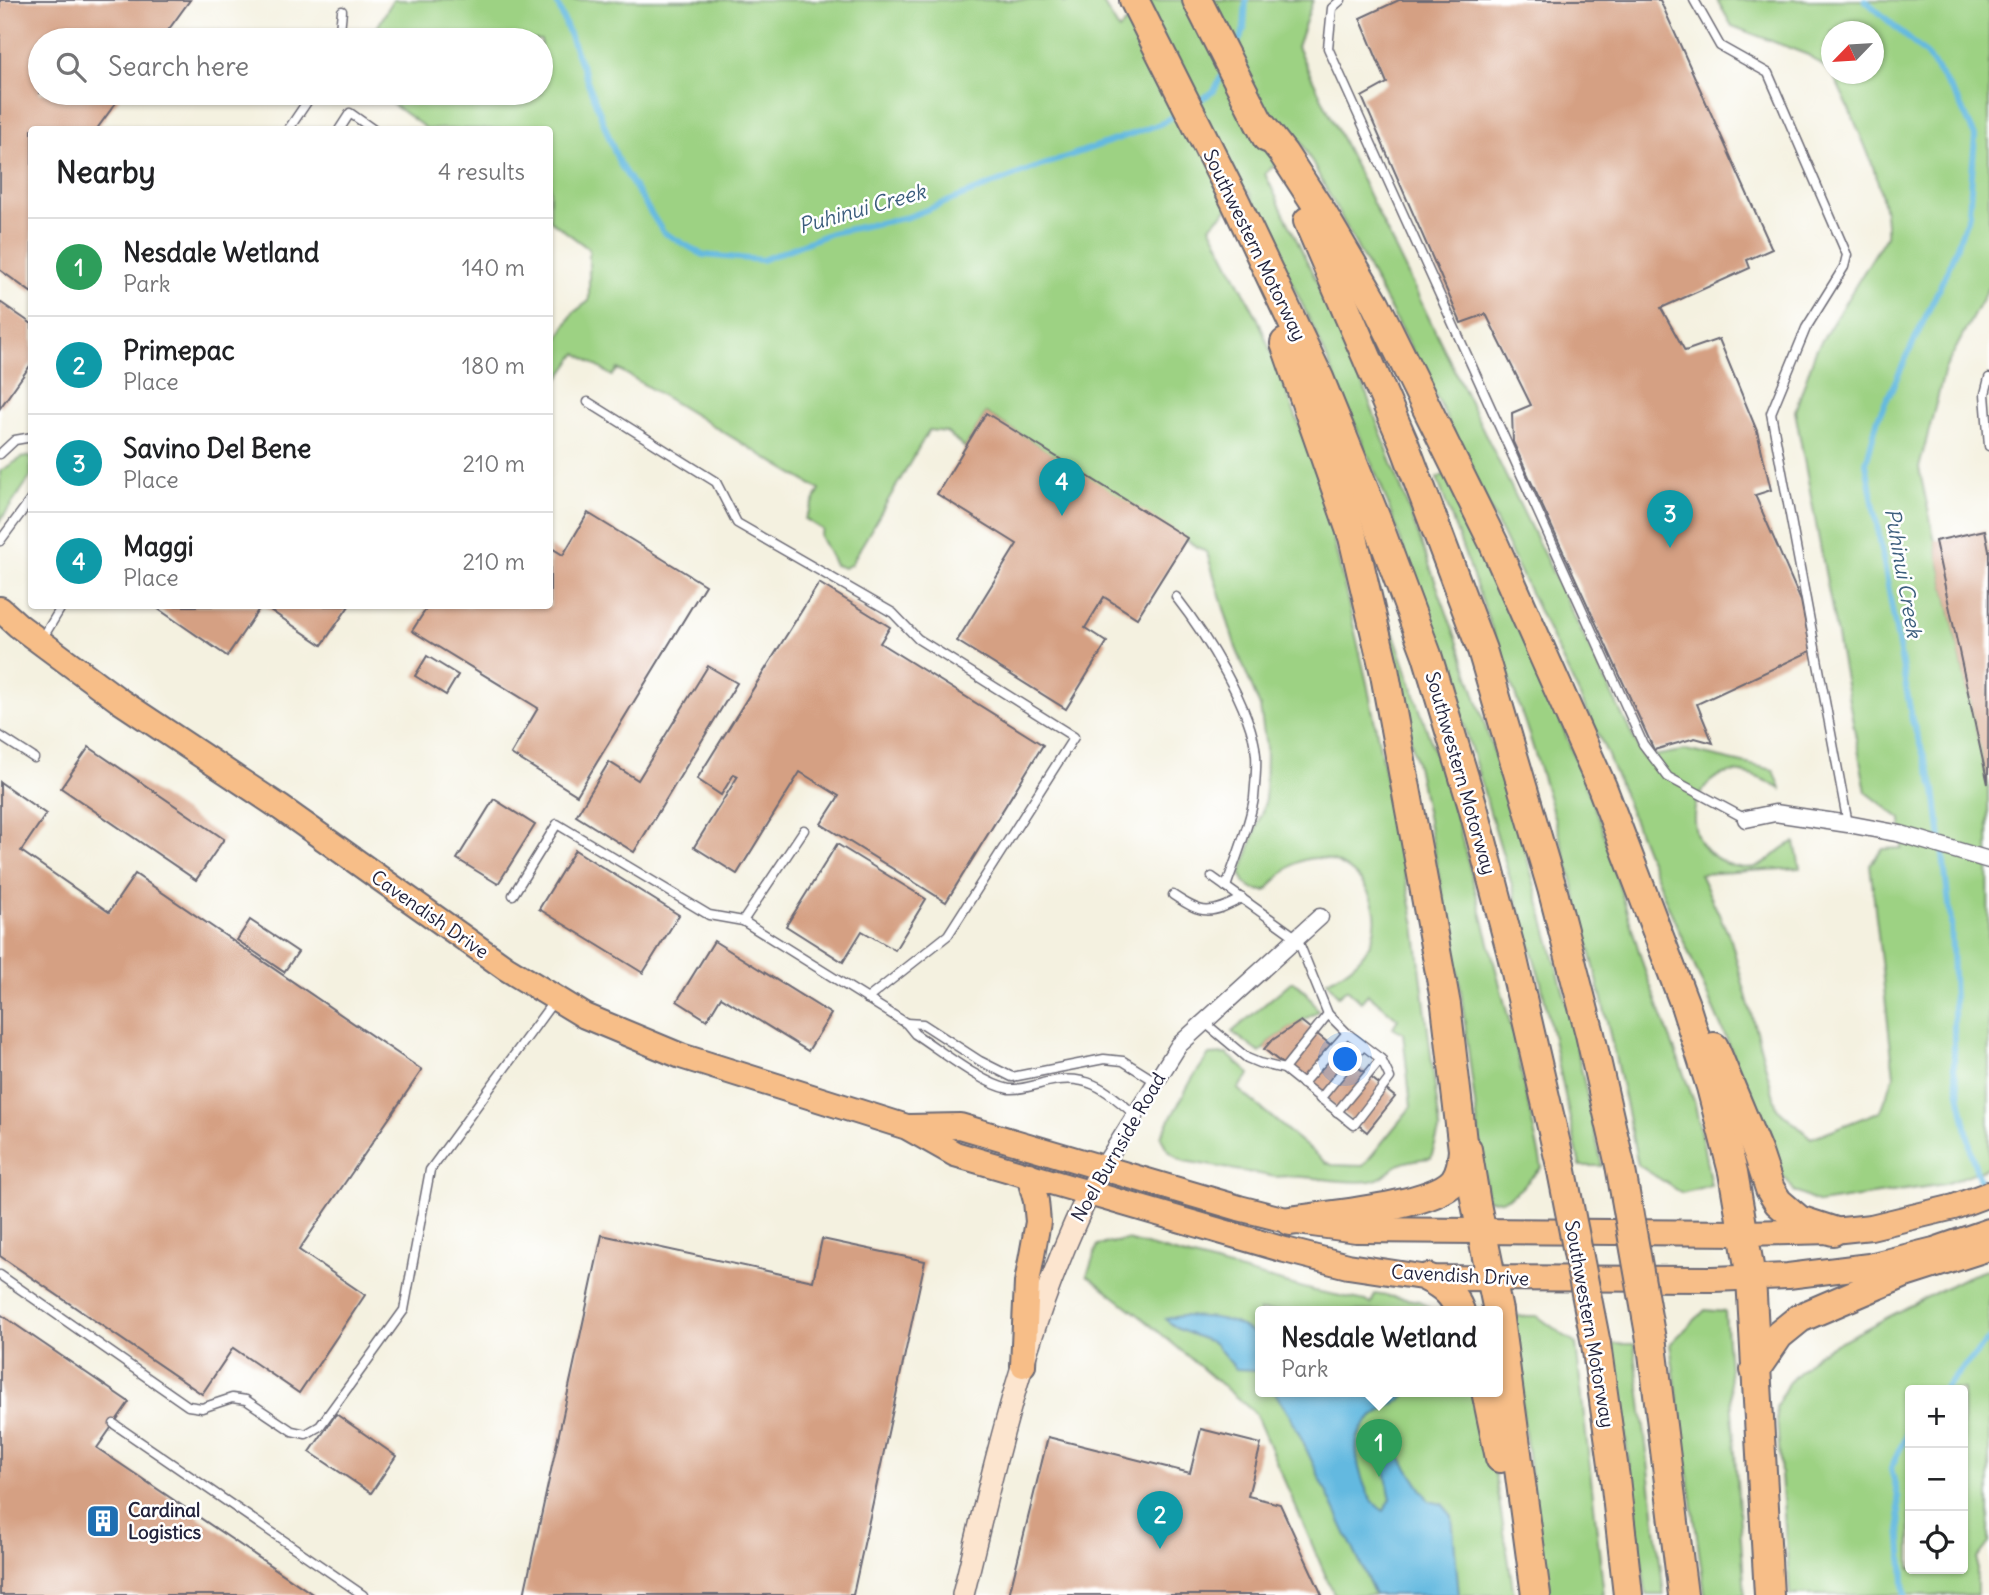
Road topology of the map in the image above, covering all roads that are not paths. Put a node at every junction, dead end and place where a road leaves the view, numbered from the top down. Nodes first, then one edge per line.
1 (1197, 0) edge
2 (1341, 0) edge
3 (1694, 0) edge
4 (1137, 5) edge
5 (342, 11) dead end
6 (340, 28) edge
7 (305, 105) edge
8 (291, 126) edge
9 (342, 126) edge
10 (368, 126) edge
11 (1280, 156) junction
12 (1235, 201) junction
13 (1989, 378) edge
14 (588, 402) dead end
15 (28, 438) edge
16 (1989, 446) edge
17 (0, 454) edge
18 (28, 503) edge
19 (0, 541) edge
20 (1176, 597) dead end
21 (0, 609) edge
22 (60, 609) edge
23 (40, 642) junction
24 (0, 736) edge
25 (34, 758) dead end
26 (1746, 819) joint
27 (1848, 824) junction
28 (804, 830) dead end
29 (1989, 860) edge
30 (1212, 877) dead end
31 (1226, 887) junction
32 (513, 895) dead end
33 (1173, 895) dead end
34 (1242, 898) junction
35 (1320, 917) dead end
36 (743, 921) junction
37 (1297, 938) junction
38 (556, 998) junction
39 (867, 999) junction
40 (1685, 1005) junction
41 (1328, 1014) junction
42 (1204, 1022) junction
43 (906, 1023) junction
44 (1347, 1033) junction
45 (1363, 1046) junction
46 (1381, 1059) junction
47 (1284, 1069) junction
48 (1155, 1081) junction
49 (1302, 1084) junction
50 (1320, 1099) junction
51 (1337, 1112) junction
52 (1134, 1114) junction
53 (907, 1127) junction
54 (1462, 1132) junction
55 (1102, 1168) junction
56 (1029, 1175) junction
57 (1088, 1194) junction
58 (1989, 1194) edge
59 (1290, 1221) junction
60 (1483, 1231) junction
61 (1833, 1231) junction
62 (1744, 1233) junction
63 (1979, 1242) edge
64 (0, 1275) edge
65 (1428, 1278) junction
66 (1492, 1278) junction
67 (1751, 1278) junction
68 (1459, 1306) edge
69 (1497, 1306) edge
70 (1503, 1348) edge
71 (1023, 1365) junction
72 (1755, 1370) junction
73 (1487, 1397) edge
74 (114, 1424) dead end
75 (1536, 1592) edge
76 (363, 1595) edge
77 (963, 1595) edge
78 (1628, 1595) edge
79 (1683, 1595) edge
80 (1769, 1595) edge

1 - 11 highway
2 - 26 lane
3 - 27 lane
4 - 12 highway, Southwestern Motorway
5 - 6 lane
7 - 8 lane
9 - 10 lane
11 - 40 highway
11 - 79 highway, bridge
12 - 54 highway
12 - 78 highway, Southwestern Motorway, bridge
13 - 16 lane
14 - 39 lane
15 - 17 lane
18 - 19 lane
20 - 31 lane
21 - 23 main road, Cavendish Drive
22 - 23 lane
23 - 38 main road, Cavendish Drive
24 - 25 lane
26 - 27 street
27 - 29 street
28 - 36 lane
30 - 31 lane
31 - 34 lane
32 - 36 lane
33 - 34 lane
34 - 37 lane
35 - 37 street, Noel Burnside Road
36 - 39 lane
37 - 41 lane
37 - 42 street, Noel Burnside Road
38 - 53 main road, Cavendish Drive
38 - 64 lane
39 - 43 lane
40 - 61 highway
40 - 62 highway
41 - 44 lane
41 - 47 lane
42 - 47 lane
42 - 48 street, Noel Burnside Road
43 - 48 lane
43 - 52 lane
44 - 45 lane
44 - 49 lane
45 - 46 lane
45 - 50 lane
46 - 51 lane
46 - 51 lane
47 - 49 lane
48 - 52 street, Noel Burnside Road
49 - 50 lane
50 - 51 lane
52 - 55 street, Noel Burnside Road
53 - 55 main road, Cavendish Drive
53 - 56 main road, Cavendish Drive
54 - 59 highway
54 - 60 highway
55 - 57 main road, Noel Burnside Road
55 - 59 main road, Cavendish Drive
56 - 57 main road, Cavendish Drive
56 - 71 main road
57 - 65 main road, Cavendish Drive
57 - 71 main road, Noel Burnside Road
58 - 61 main road, Cavendish Drive
59 - 60 main road, Cavendish Drive
60 - 62 main road, Cavendish Drive
60 - 66 highway
61 - 62 main road, Cavendish Drive
62 - 67 highway
63 - 67 main road, Cavendish Drive
63 - 72 highway
65 - 66 main road, Cavendish Drive
65 - 68 highway
66 - 67 main road, Cavendish Drive
66 - 69 highway
67 - 72 highway
70 - 75 highway
71 - 77 main road, Noel Burnside Road
72 - 80 highway
73 - 75 highway
74 - 76 lane

